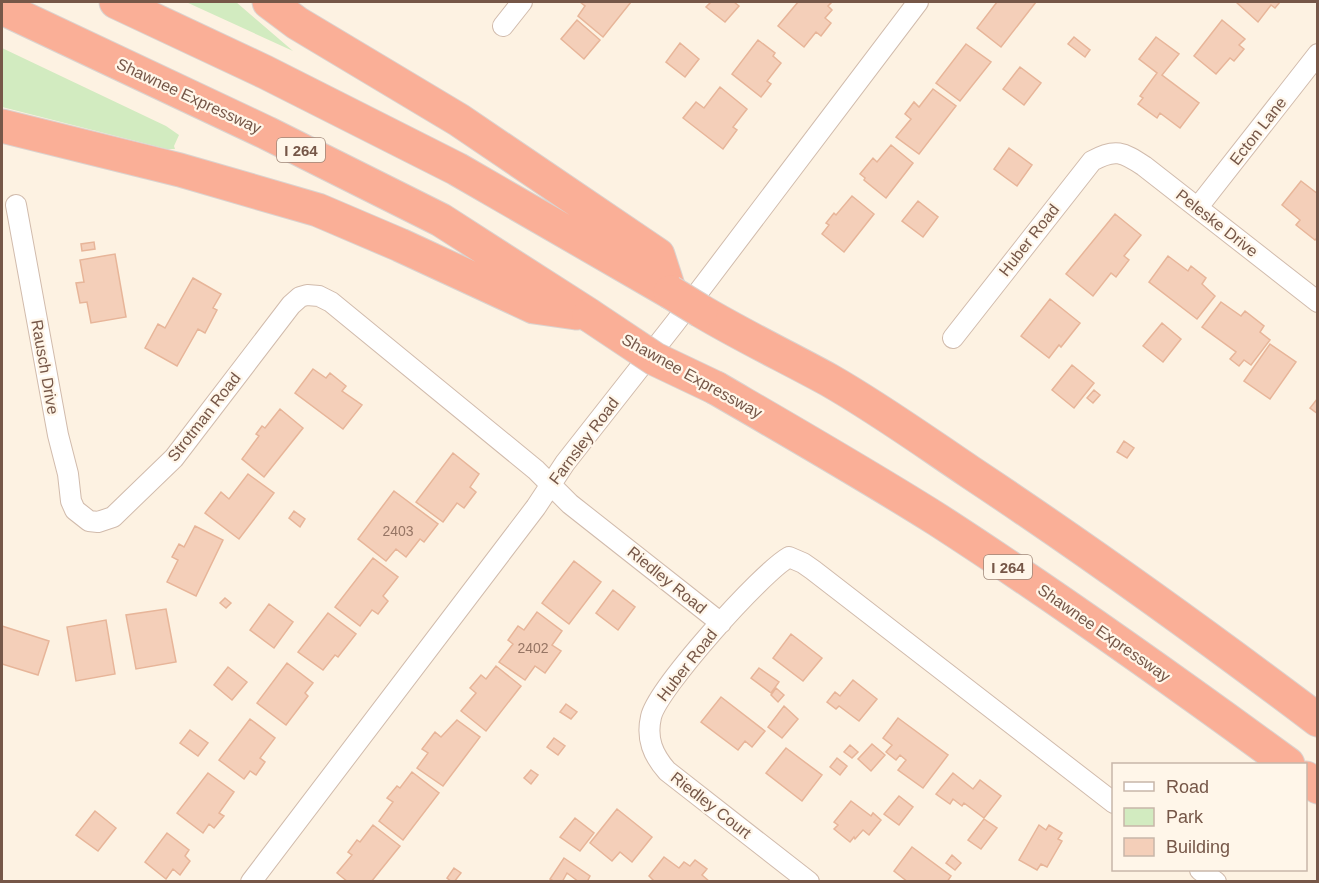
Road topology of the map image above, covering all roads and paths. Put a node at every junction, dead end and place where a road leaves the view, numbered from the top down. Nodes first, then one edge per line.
1 (116, 2) edge
2 (269, 2) edge
3 (522, 2) edge
4 (918, 2) edge
5 (2, 8) edge
6 (503, 26) dead end
7 (1317, 54) edge
8 (2, 126) edge
9 (1113, 152) joint
10 (16, 205) dead end
11 (1198, 207) junction
12 (670, 292) junction
13 (307, 295) joint
14 (1317, 302) edge
15 (589, 315) junction
16 (953, 338) dead end
17 (551, 484) junction
18 (89, 521) joint
19 (721, 623) junction
20 (654, 708) joint
21 (1317, 720) edge
22 (1284, 763) edge
23 (1112, 802) edge
24 (1201, 871) edge
25 (251, 882) edge
26 (809, 882) edge
27 (1216, 882) edge

1 - 12 highway
2 - 12 highway
3 - 6 street
4 - 17 street, Farnsley Road
5 - 15 highway, Shawnee Expressway / I 264
7 - 11 street, Ecton Lane
8 - 15 highway
9 - 11 street, Peleske Drive
9 - 16 street, Huber Road
10 - 18 street, Rausch Drive
11 - 14 street, Peleske Drive
12 - 21 highway, bridge
13 - 17 street, Riedley Road
13 - 18 street, Strotman Road
15 - 22 highway, Shawnee Expressway / I 264, bridge
17 - 19 street, Riedley Road
17 - 25 street, Farnsley Road
19 - 20 street, Huber Road
19 - 23 street, Riedley Road
20 - 26 street, Riedley Court
24 - 27 street

